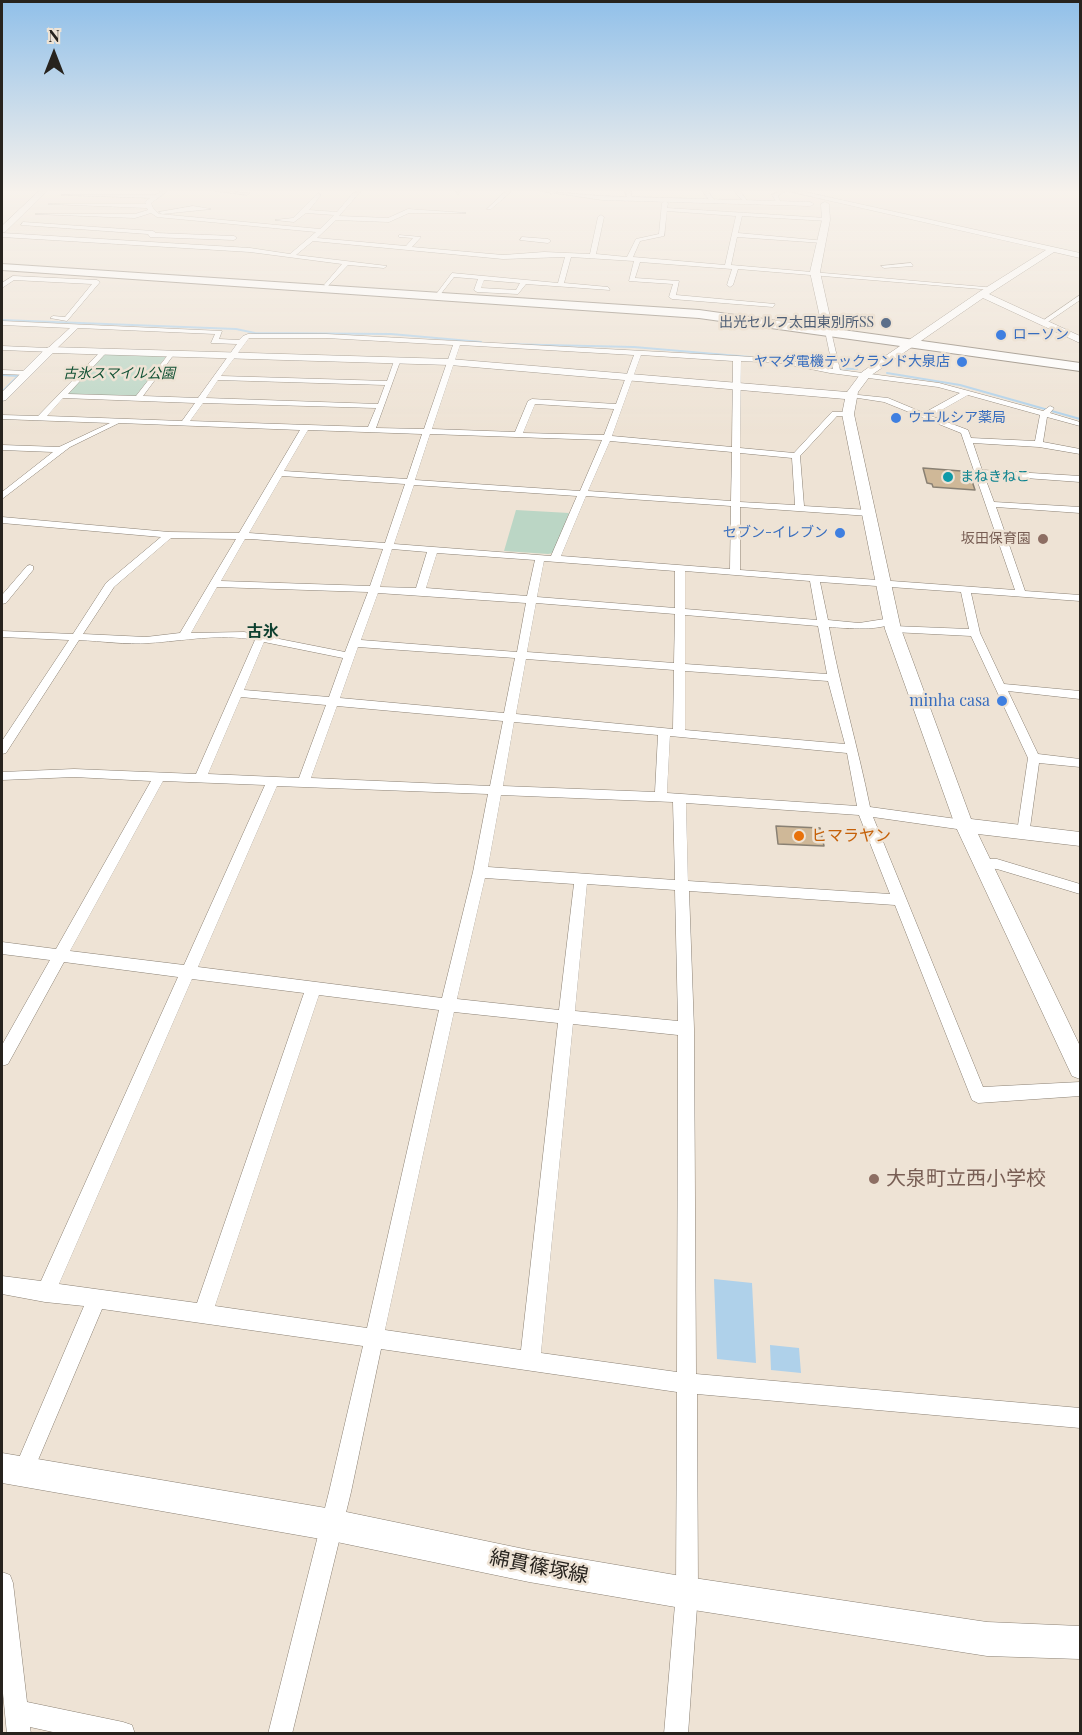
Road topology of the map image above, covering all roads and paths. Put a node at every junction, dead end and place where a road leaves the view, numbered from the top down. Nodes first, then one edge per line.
1 (102, 272) edge
2 (115, 272) edge
3 (338, 272) edge
4 (511, 272) dead end
5 (564, 272) edge
6 (634, 272) edge
7 (734, 272) edge
8 (815, 272) joint
9 (1018, 272) edge
10 (482, 277) junction
11 (506, 280) junction
12 (524, 282) junction
13 (327, 285) junction
14 (560, 285) junction
15 (730, 285) dead end
16 (2, 286) edge
17 (993, 288) junction
18 (608, 289) dead end
19 (440, 293) junction
20 (982, 294) junction
21 (1080, 297) edge
22 (2, 317) edge
23 (774, 320) junction
24 (2, 323) edge
25 (1043, 323) junction
26 (76, 326) junction
27 (828, 328) junction
28 (1080, 340) edge
29 (914, 341) junction
30 (241, 342) junction
31 (457, 343) junction
32 (2, 348) edge
33 (50, 350) junction
34 (102, 352) junction
35 (171, 353) junction
36 (638, 354) junction
37 (231, 355) junction
38 (737, 358) junction
39 (398, 361) junction
40 (450, 362) junction
41 (1080, 365) edge
42 (907, 371) dead end
43 (2, 372) edge
44 (837, 372) junction
45 (27, 373) junction
46 (866, 374) junction
47 (629, 377) junction
48 (216, 378) junction
49 (390, 383) junction
50 (735, 386) junction
51 (977, 386) dead end
52 (969, 392) junction
53 (62, 396) junction
54 (849, 396) junction
55 (2, 398) edge
56 (138, 398) junction
57 (200, 399) junction
58 (1027, 400) dead end
59 (380, 406) junction
60 (620, 406) junction
61 (1051, 406) junction
62 (848, 414) junction
63 (1044, 414) junction
64 (1080, 414) edge
65 (926, 415) junction
66 (2, 417) edge
67 (40, 419) junction
68 (118, 422) junction
69 (184, 424) junction
70 (1080, 424) edge
71 (305, 428) junction
72 (371, 431) junction
73 (428, 432) junction
74 (518, 435) junction
75 (607, 438) junction
76 (969, 440) junction
77 (1040, 444) junction
78 (2, 447) edge
79 (735, 449) junction
80 (59, 450) junction
81 (1080, 451) edge
82 (796, 456) junction
83 (979, 472) junction
84 (279, 473) junction
85 (1080, 479) edge
86 (2, 481) edge
87 (21, 481) junction
88 (410, 481) junction
89 (584, 493) junction
90 (2, 496) edge
91 (735, 503) junction
92 (990, 504) junction
93 (800, 508) junction
94 (1080, 510) edge
95 (868, 513) junction
96 (2, 520) edge
97 (169, 535) junction
98 (241, 535) junction
99 (389, 546) junction
100 (433, 549) junction
101 (540, 557) junction
102 (555, 558) junction
103 (30, 568) dead end
104 (680, 568) junction
105 (735, 572) junction
106 (815, 579) junction
107 (882, 583) junction
108 (215, 584) junction
109 (374, 589) junction
110 (965, 589) junction
111 (420, 591) junction
112 (1021, 593) junction
113 (1080, 598) edge
114 (531, 599) junction
115 (2, 601) edge
116 (680, 611) junction
117 (822, 623) junction
118 (892, 625) junction
119 (975, 633) junction
120 (2, 634) edge
121 (76, 636) junction
122 (184, 636) junction
123 (261, 638) junction
124 (353, 643) junction
125 (520, 654) junction
126 (348, 656) junction
127 (678, 666) junction
128 (833, 678) junction
129 (1003, 687) junction
130 (239, 693) junction
131 (1080, 695) edge
132 (333, 700) junction
133 (510, 718) junction
134 (664, 731) junction
135 (679, 733) junction
136 (852, 749) junction
137 (2, 750) edge
138 (1034, 758) junction
139 (1080, 763) edge
140 (2, 776) edge
141 (160, 776) junction
142 (200, 778) junction
143 (272, 783) junction
144 (303, 783) junction
145 (495, 791) junction
146 (662, 796) junction
147 (679, 798) junction
148 (864, 811) junction
149 (964, 825) junction
150 (1024, 832) junction
151 (1080, 839) edge
152 (982, 864) junction
153 (480, 872) junction
154 (581, 878) junction
155 (682, 885) junction
156 (1080, 889) edge
157 (900, 900) junction
158 (2, 948) edge
159 (61, 955) junction
160 (189, 971) junction
161 (314, 987) junction
162 (448, 1005) junction
163 (568, 1017) junction
164 (686, 1029) junction
165 (2, 1059) edge
166 (1080, 1069) edge
167 (1080, 1089) edge
168 (2, 1285) edge
169 (45, 1293) junction
170 (98, 1298) junction
171 (203, 1313) junction
172 (375, 1339) junction
173 (530, 1361) junction
174 (685, 1383) junction
175 (1080, 1418) edge
176 (12, 1471) edge
177 (332, 1525) junction
178 (2, 1583) edge
179 (687, 1593) junction
180 (1080, 1642) edge
181 (18, 1723) edge
182 (123, 1734) edge
183 (280, 1734) edge
184 (676, 1734) edge

1 - 27 highway
2 - 13 highway
3 - 13 street
4 - 11 street
5 - 14 street
6 - 23 street
7 - 15 street
8 - 17 street
8 - 27 street
9 - 17 street
10 - 11 street
10 - 12 street
10 - 19 street
11 - 12 street
12 - 14 street
13 - 19 highway
14 - 18 street
16 - 22 street
17 - 20 street
19 - 23 highway
20 - 25 street
20 - 29 street
21 - 25 street
23 - 27 highway
24 - 26 street
25 - 28 street
26 - 30 street
26 - 33 street
27 - 29 highway
27 - 44 street
29 - 41 highway
29 - 46 street
30 - 31 street
30 - 37 street
31 - 36 street
31 - 40 street
32 - 33 street
33 - 34 street
33 - 45 street
34 - 35 street
34 - 53 street
35 - 37 street
35 - 56 street
36 - 38 street
36 - 47 street
37 - 39 street
37 - 48 street
38 - 44 street
38 - 50 street
39 - 40 street
39 - 49 street
40 - 47 street
40 - 73 street
42 - 51 street
43 - 45 street
44 - 46 street
45 - 55 street
46 - 52 street
46 - 54 street
47 - 50 street
47 - 60 street
48 - 49 street
48 - 57 street
49 - 59 street
50 - 54 street
50 - 79 street
52 - 63 street
52 - 65 street
53 - 56 street
53 - 67 street
54 - 62 street
54 - 65 street
56 - 57 street
57 - 59 street
57 - 69 street
58 - 61 street
59 - 72 street
60 - 74 street
60 - 75 street
61 - 63 street
61 - 64 street
62 - 82 street
62 - 95 street
63 - 70 street
63 - 77 street
65 - 76 street
66 - 67 street
67 - 68 street
68 - 69 street
68 - 80 street
69 - 71 street
71 - 72 street
71 - 84 street
72 - 73 street
73 - 74 street
73 - 88 street
74 - 75 street
75 - 79 street
75 - 89 street
76 - 77 street
76 - 83 street
77 - 81 street
78 - 80 street
79 - 82 street
79 - 91 street
80 - 87 street
82 - 93 street
83 - 85 street
83 - 92 street
84 - 88 street
84 - 98 street
86 - 87 street
87 - 90 street
88 - 89 street
88 - 99 street
89 - 91 street
89 - 102 street
91 - 93 street
91 - 105 street
92 - 94 street
92 - 112 street
93 - 95 street
95 - 107 street
96 - 97 street
97 - 98 street
97 - 121 street
98 - 99 street
98 - 108 street
99 - 100 street
99 - 109 street
100 - 101 street
100 - 111 street
101 - 102 street
101 - 114 street
102 - 104 street
103 - 115 street
104 - 105 street
104 - 116 street
105 - 106 street
106 - 107 street
106 - 117 street
107 - 110 street
107 - 118 street
108 - 109 street
108 - 122 street
109 - 111 street
109 - 124 street
110 - 112 street
110 - 119 street
111 - 114 street
112 - 113 street
114 - 116 street
114 - 125 street
116 - 117 street
116 - 127 street
117 - 118 street
117 - 128 street
118 - 119 street
118 - 149 street
119 - 129 street
120 - 121 street
121 - 122 street
121 - 137 street
122 - 123 street
123 - 126 street
123 - 130 street
124 - 125 street
124 - 126 street
125 - 127 street
125 - 133 street
126 - 132 street
127 - 128 street
127 - 135 street
128 - 136 street
129 - 131 street
129 - 138 street
130 - 132 street
130 - 142 street
132 - 133 street
132 - 144 street
133 - 134 street
133 - 145 street
134 - 135 street
134 - 146 street
135 - 136 street
136 - 148 street
138 - 139 street
138 - 150 street
140 - 141 street
141 - 142 street
141 - 159 street
142 - 143 street
143 - 144 street
143 - 160 street
144 - 145 street
145 - 146 street
145 - 153 street
146 - 147 street
147 - 148 street
147 - 155 street
148 - 149 street
148 - 157 street
149 - 150 street
149 - 152 street
150 - 151 street
152 - 156 street
152 - 166 street
153 - 154 street
153 - 162 street
154 - 155 street
154 - 163 street
155 - 157 street
155 - 164 street
157 - 167 street
158 - 159 street
159 - 160 street
159 - 165 street
160 - 161 street
160 - 169 street
161 - 162 street
161 - 171 street
162 - 163 street
162 - 172 street
163 - 164 street
163 - 173 street
164 - 174 street
168 - 169 street
169 - 170 street
170 - 171 street
170 - 176 street
171 - 172 street
172 - 173 street
172 - 177 street
173 - 174 street
174 - 175 street
174 - 179 street
176 - 177 street, 綿貫篠塚線
177 - 179 street, 綿貫篠塚線
177 - 183 street
178 - 181 street
179 - 180 street, 綿貫篠塚線
179 - 184 street
181 - 182 street

